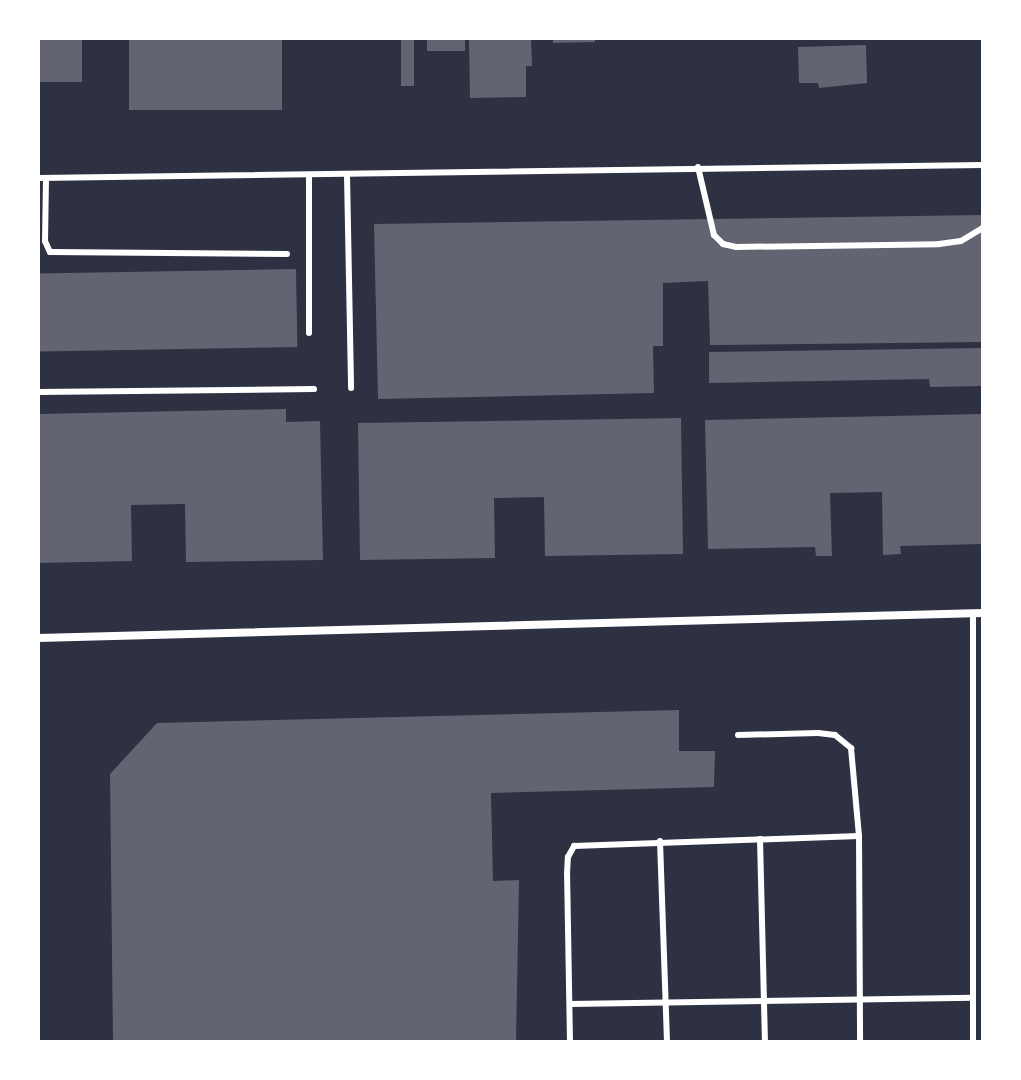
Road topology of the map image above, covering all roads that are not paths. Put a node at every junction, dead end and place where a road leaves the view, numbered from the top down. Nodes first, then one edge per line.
1 (983, 165) edge
2 (698, 167) junction
3 (309, 175) junction
4 (347, 175) junction
5 (42, 178) edge
6 (983, 228) edge
7 (287, 254) dead end
8 (309, 333) dead end
9 (351, 388) dead end
10 (314, 389) dead end
11 (38, 392) edge
12 (978, 613) edge
13 (38, 638) edge
14 (738, 735) dead end
15 (859, 836) junction
16 (760, 839) junction
17 (660, 841) junction
18 (973, 998) junction
19 (859, 999) junction
20 (764, 1001) junction
21 (665, 1002) junction
22 (570, 1004) junction
23 (570, 1042) edge
24 (667, 1042) edge
25 (765, 1042) edge
26 (860, 1042) edge
27 (973, 1042) edge

1 - 2 lane
2 - 4 lane
2 - 6 lane
3 - 4 lane
3 - 5 lane
3 - 8 lane
4 - 9 lane
5 - 7 lane
10 - 11 lane
12 - 13 street
12 - 18 lane
14 - 15 lane
15 - 16 lane
15 - 19 lane
16 - 17 lane
16 - 20 lane
17 - 21 lane
17 - 22 lane
18 - 19 lane
18 - 27 lane
19 - 20 lane
19 - 26 lane
20 - 21 lane
20 - 25 lane
21 - 22 lane
21 - 24 lane
22 - 23 lane

